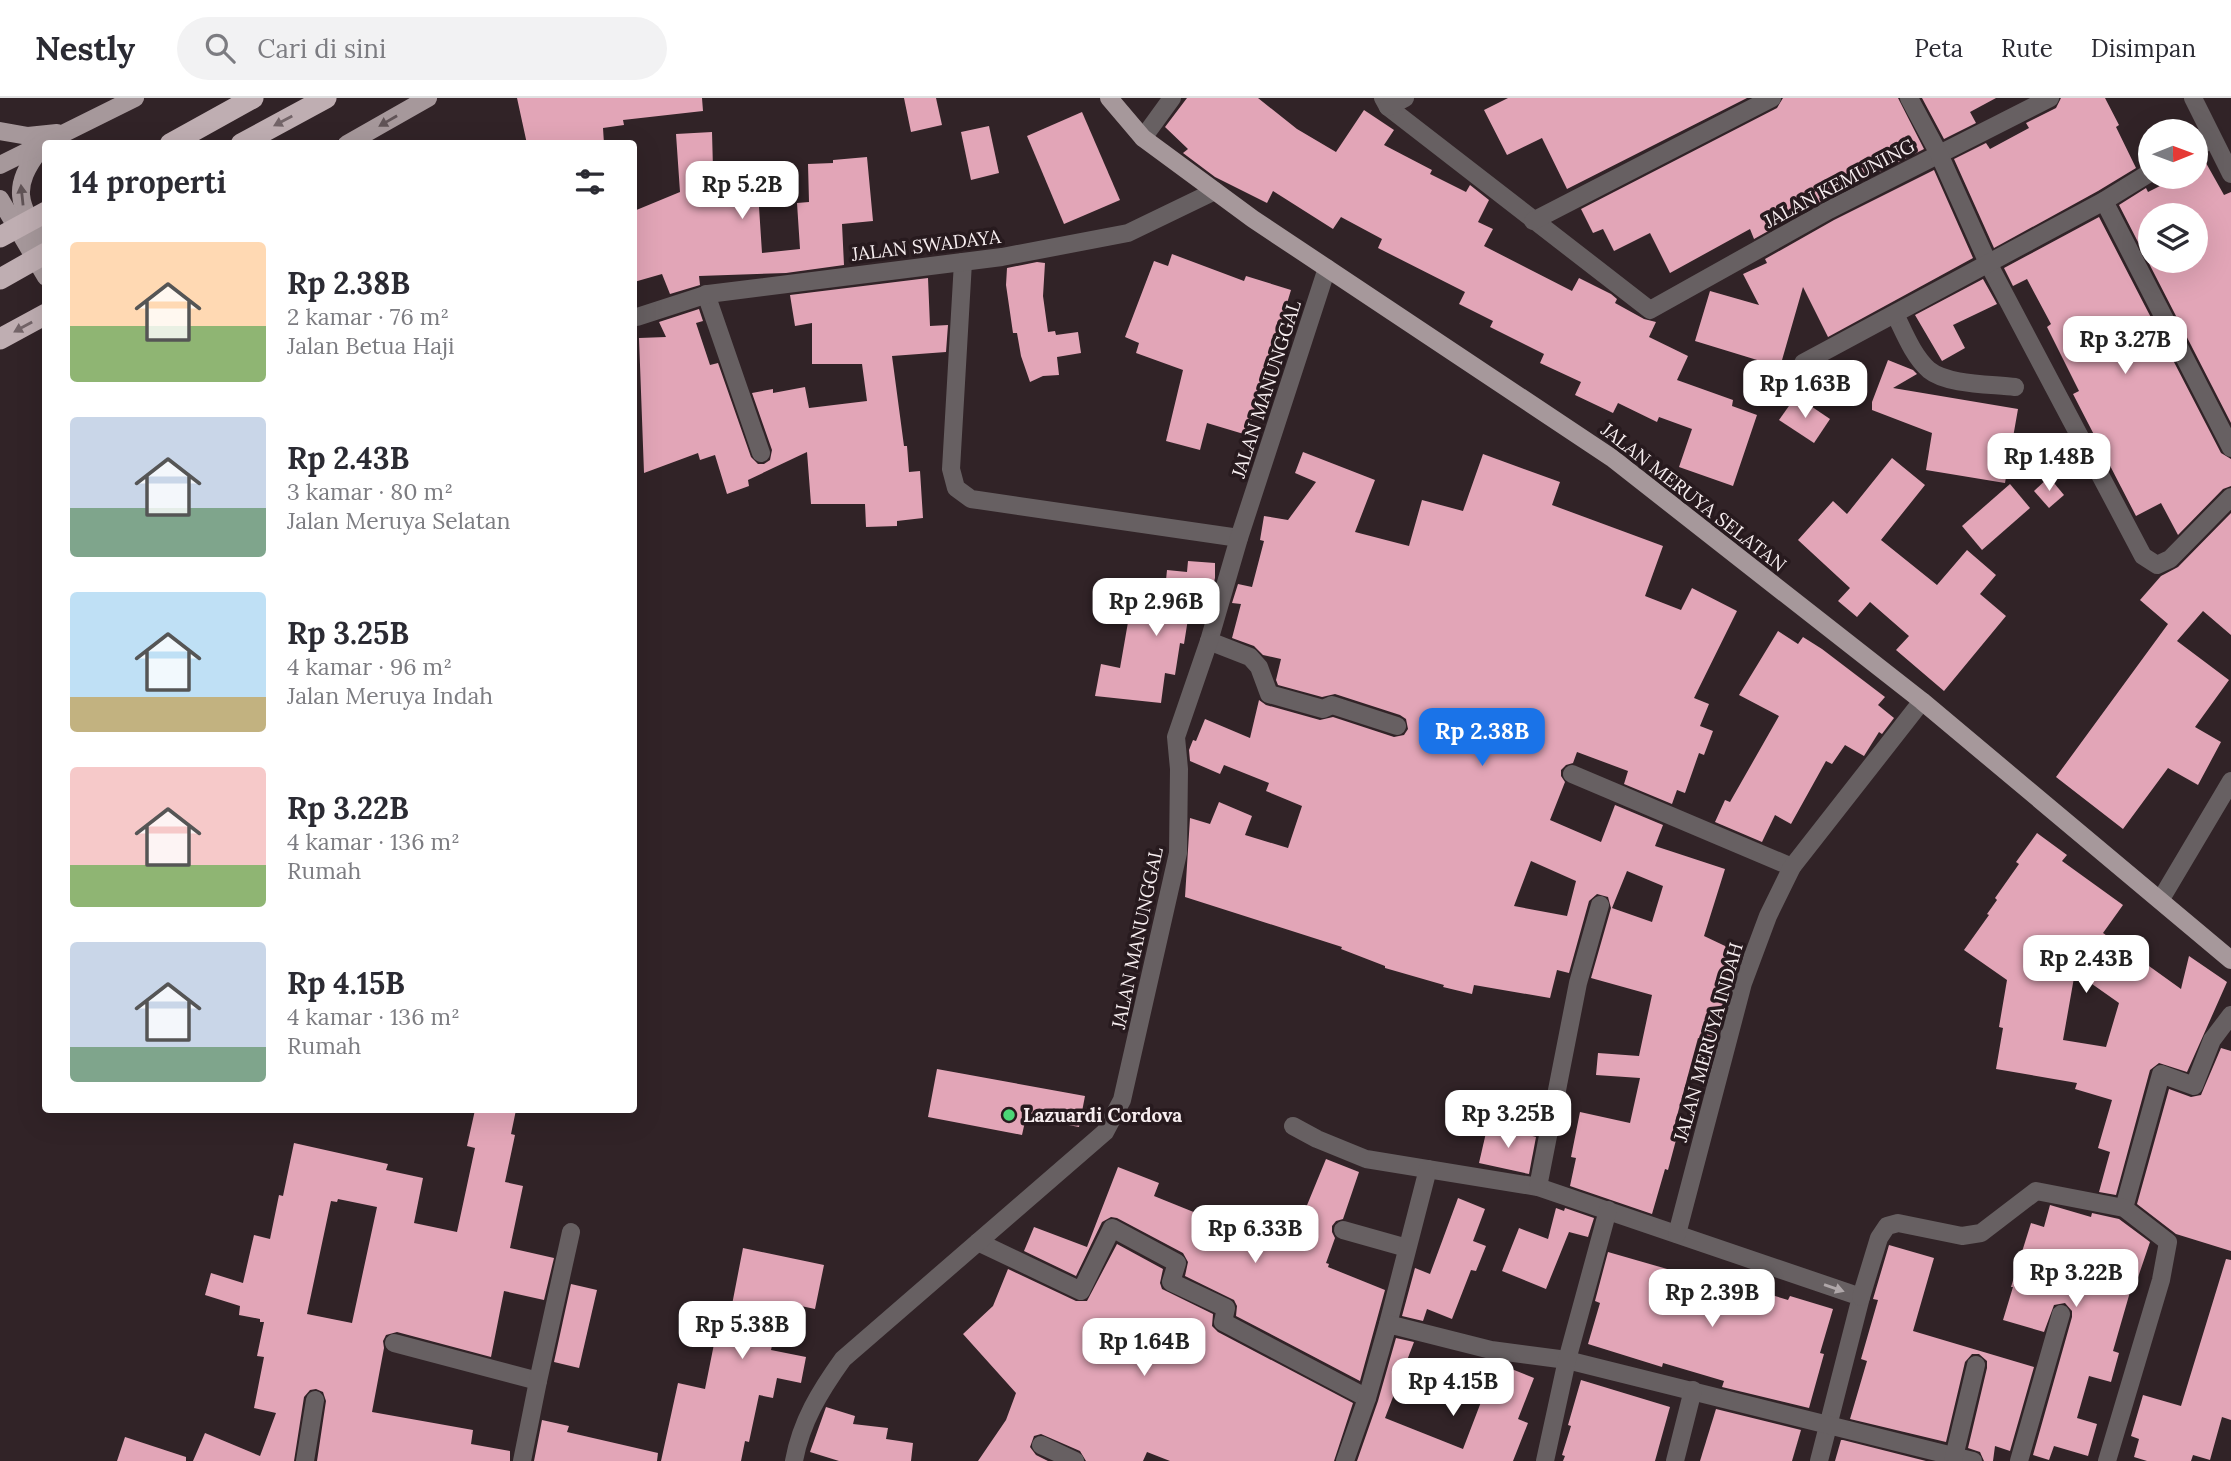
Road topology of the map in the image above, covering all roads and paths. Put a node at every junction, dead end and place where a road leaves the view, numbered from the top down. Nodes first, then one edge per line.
1 (135, 98) edge
2 (253, 98) edge
3 (326, 98) edge
4 (428, 98) edge
5 (1109, 98) edge
6 (1172, 98) edge
7 (1405, 98) edge
8 (1772, 98) edge
9 (1909, 98) edge
10 (2050, 98) edge
11 (2193, 98) edge
12 (1385, 103) edge
13 (74, 129) junction
14 (0, 131) edge
15 (1143, 138) junction
16 (2213, 139) junction
17 (52, 140) edge
18 (177, 140) edge
19 (248, 140) edge
20 (354, 140) edge
21 (2208, 142) edge
22 (42, 145) edge
23 (42, 147) edge
24 (1939, 154) junction
25 (0, 165) edge
26 (2231, 174) edge
27 (2138, 180) edge
28 (1214, 191) junction
29 (0, 199) edge
30 (2104, 201) junction
31 (42, 214) edge
32 (1533, 221) junction
33 (0, 237) edge
34 (42, 243) edge
35 (42, 253) edge
36 (963, 262) junction
37 (1988, 263) junction
38 (1327, 268) junction
39 (42, 270) edge
40 (0, 279) edge
41 (706, 294) junction
42 (1895, 314) junction
43 (42, 316) edge
44 (637, 317) dead end
45 (0, 340) edge
46 (1803, 363) dead end
47 (2015, 387) dead end
48 (2231, 448) edge
49 (761, 453) dead end
50 (2231, 497) edge
51 (1239, 538) junction
52 (1209, 640) junction
53 (1922, 701) junction
54 (1397, 726) dead end
55 (1572, 774) dead end
56 (2231, 781) edge
57 (1792, 867) junction
58 (2161, 899) junction
59 (1600, 905) dead end
60 (2231, 960) edge
61 (2231, 1015) edge
62 (1293, 1126) dead end
63 (1428, 1169) junction
64 (1538, 1187) junction
65 (2124, 1208) junction
66 (1608, 1210) junction
67 (1343, 1230) dead end
68 (571, 1232) dead end
69 (1677, 1234) junction
70 (978, 1242) junction
71 (1408, 1248) junction
72 (1861, 1297) junction
73 (2061, 1314) dead end
74 (1388, 1324) junction
75 (394, 1343) dead end
76 (1567, 1360) junction
77 (1976, 1366) dead end
78 (538, 1381) junction
79 (1693, 1390) junction
80 (1367, 1398) junction
81 (315, 1400) dead end
82 (1828, 1425) junction
83 (1041, 1445) dead end
84 (1953, 1458) edge
85 (305, 1461) edge
86 (522, 1461) edge
87 (794, 1461) edge
88 (1075, 1461) edge
89 (1345, 1461) edge
90 (1545, 1461) edge
91 (1675, 1461) edge
92 (1819, 1461) edge
93 (1973, 1461) edge
94 (2019, 1461) edge
95 (2107, 1461) edge

1 - 13 main road
2 - 18 highway
3 -> 19 highway
4 -> 20 main road
5 - 15 main road, JALAN MERUYA SELATAN
6 - 15 street
7 - 12 street
8 - 32 street
9 - 24 street
10 - 24 street, JALAN KEMUNING
11 - 16 street
12 - 32 street
13 - 14 main road
13 - 17 main road
15 - 28 main road, JALAN MERUYA SELATAN
16 - 21 street
16 - 26 street
22 - 25 main road
34 -> 23 main road
24 - 32 street, JALAN KEMUNING
24 - 37 street
27 - 30 street
28 - 36 street, JALAN SWADAYA
28 - 38 main road, JALAN MERUYA SELATAN
29 - 39 main road
30 - 37 street
30 - 48 street
31 - 33 highway
35 - 40 highway
36 - 41 street, JALAN SWADAYA
36 - 51 street
37 - 42 street
37 - 50 street
38 - 51 street, JALAN MANUNGGAL
38 - 53 main road, JALAN MERUYA SELATAN
41 - 44 street, JALAN SWADAYA
41 - 49 street
42 - 46 street
42 - 47 street
43 -> 45 highway
51 - 52 street, JALAN MANUNGGAL
52 - 54 street
52 - 70 street, JALAN MANUNGGAL
53 - 57 street, JALAN MERUYA INDAH
53 - 58 main road, JALAN MERUYA SELATAN
55 - 57 street
56 - 58 street
57 - 69 street, JALAN MERUYA INDAH
58 - 60 main road, JALAN MERUYA SELATAN
59 - 64 street
61 - 65 street
62 - 63 street
63 - 64 street
63 - 71 street
64 - 66 street
65 - 72 street
65 - 95 street
66 - 69 street
66 - 76 street
67 - 71 street
68 - 78 street
69 -> 72 street
70 - 80 street
70 - 87 street, JALAN MANUNGGAL
71 - 74 street
72 - 82 street
73 - 94 street
74 - 76 street
74 - 80 street
75 - 78 street
76 - 79 street
76 - 90 street
77 - 84 street
78 - 86 street
79 - 82 street
79 - 91 street
80 - 89 street
81 - 85 street
82 - 84 street
82 - 92 street
83 - 88 street
84 - 93 street

